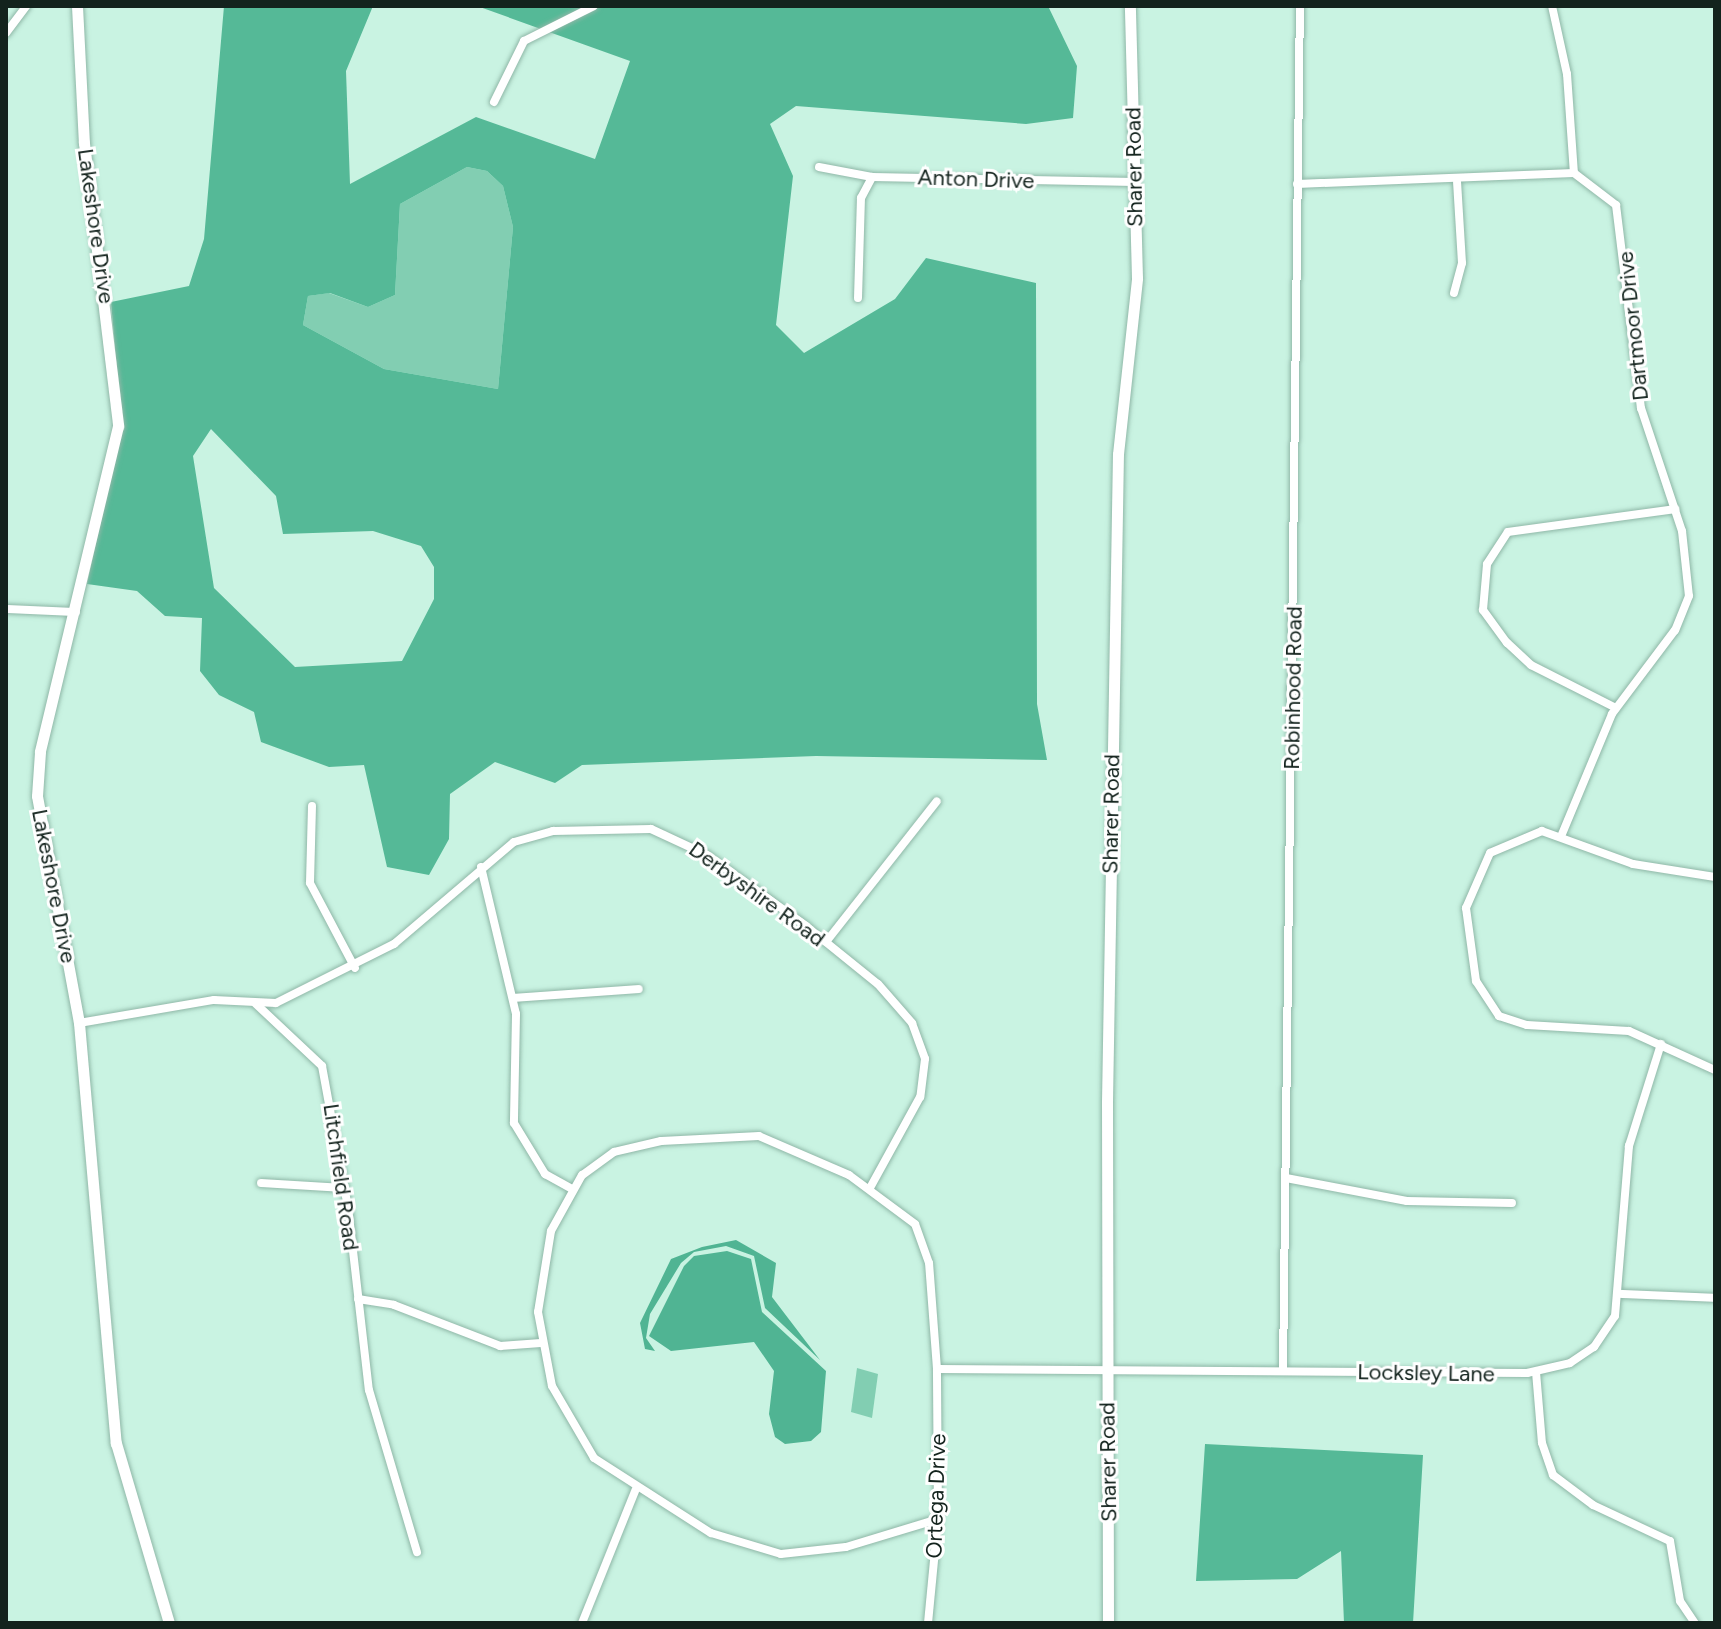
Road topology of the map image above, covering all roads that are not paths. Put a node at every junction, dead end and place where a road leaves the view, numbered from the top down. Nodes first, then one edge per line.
1 (26, 6) edge
2 (77, 6) edge
3 (594, 6) edge
4 (1130, 6) edge
5 (1300, 6) edge
6 (1552, 6) edge
7 (6, 33) edge
8 (494, 102) dead end
9 (819, 167) dead end
10 (1574, 173) junction
11 (872, 177) junction
12 (1135, 182) junction
13 (1457, 182) junction
14 (1297, 184) junction
15 (1454, 293) dead end
16 (858, 298) dead end
17 (1675, 509) junction
18 (6, 609) edge
19 (76, 612) junction
20 (1616, 708) junction
21 (937, 801) dead end
22 (312, 806) dead end
23 (1562, 834) junction
24 (481, 867) junction
25 (1715, 877) edge
26 (826, 942) junction
27 (355, 968) junction
28 (639, 989) dead end
29 (513, 998) junction
30 (255, 1003) junction
31 (79, 1023) junction
32 (1661, 1044) junction
33 (1715, 1070) edge
34 (1286, 1178) junction
35 (261, 1183) dead end
36 (344, 1188) junction
37 (870, 1188) junction
38 (572, 1189) junction
39 (1512, 1203) dead end
40 (1621, 1294) junction
41 (1715, 1298) edge
42 (358, 1299) junction
43 (541, 1343) junction
44 (937, 1369) junction
45 (1107, 1369) junction
46 (1283, 1371) junction
47 (1536, 1372) junction
48 (636, 1489) junction
49 (938, 1519) junction
50 (417, 1552) dead end
51 (169, 1623) edge
52 (582, 1623) edge
53 (928, 1623) edge
54 (1108, 1623) edge
55 (1695, 1623) edge

1 - 7 street
2 - 19 street, Lakeshore Drive
3 - 8 street
4 - 12 street, Sharer Road
5 - 14 street, Robinhood Road
6 - 10 street
9 - 11 street, Anton Drive
10 - 13 street
10 - 17 street, Dartmoor Drive
11 - 12 street, Anton Drive
11 - 16 street
12 - 45 street, Sharer Road
13 - 14 street
13 - 15 street
14 - 34 street, Robinhood Road
17 - 20 street, Dartmoor Drive
17 - 20 street
18 - 19 street
19 - 31 street, Lakeshore Drive
20 - 23 street, Dartmoor Drive
21 - 26 street
22 - 27 street
23 - 25 street
23 - 32 street
24 - 26 street, Derbyshire Road
24 - 27 street, Derbyshire Road
24 - 29 street
26 - 37 street, Derbyshire Road
27 - 30 street, Derbyshire Road
28 - 29 street
29 - 38 street
30 - 31 street
30 - 36 street, Litchfield Road
31 - 51 street, Lakeshore Drive
32 - 33 street
32 - 40 street, Locksley Lane
34 - 39 street
34 - 46 street, Robinhood Road
35 - 36 street
36 - 42 street, Litchfield Road
37 - 38 street, Ortega Drive
37 - 44 street, Ortega Drive
38 - 43 street
40 - 41 street
40 - 47 street, Locksley Lane
42 - 43 street
42 - 50 street, Litchfield Road
43 - 48 street
44 - 45 street, Locksley Lane
44 - 49 street, Ortega Drive
45 - 46 street, Locksley Lane
45 - 54 street, Sharer Road
46 - 47 street, Locksley Lane
47 - 55 street
48 - 49 street
48 - 52 street
49 - 53 street, Ortega Drive

